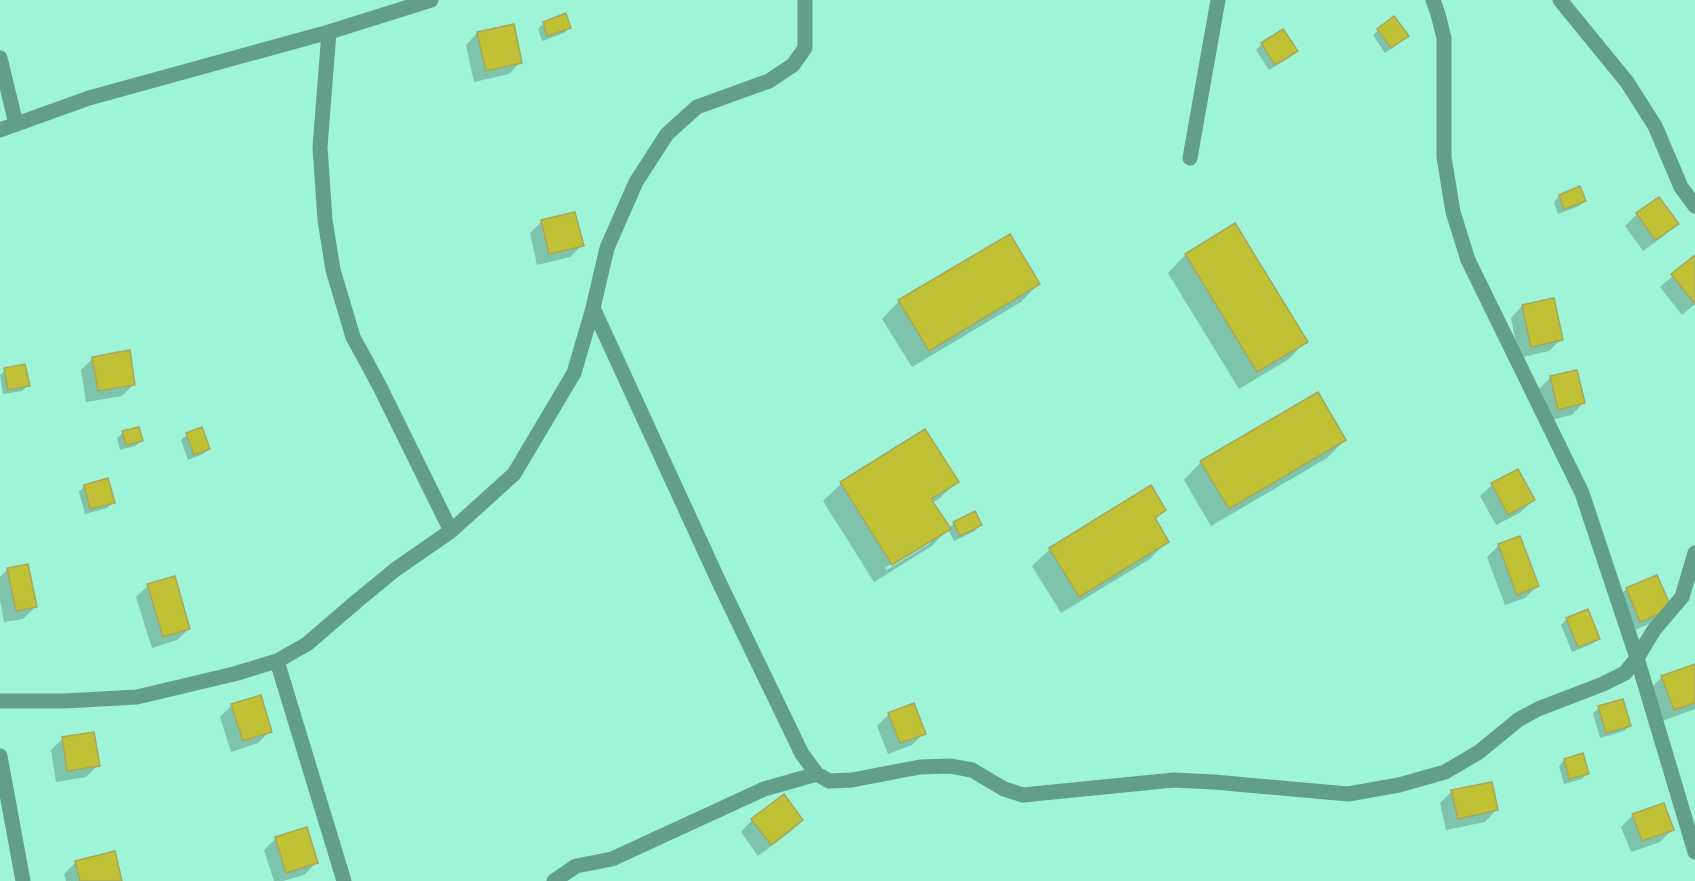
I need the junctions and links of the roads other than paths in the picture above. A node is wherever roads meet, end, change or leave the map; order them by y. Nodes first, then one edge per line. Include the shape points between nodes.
1 (431, 0) edge
2 (805, 0) edge
3 (1218, 0) edge
4 (1433, 0) edge
5 (1560, 0) edge
6 (330, 32) junction
7 (0, 58) edge
8 (16, 124) junction
9 (0, 130) edge
10 (1190, 158) dead end
11 (1695, 206) edge
12 (593, 308) junction
13 (451, 531) junction
14 (1695, 553) edge
15 (1637, 658) junction
16 (277, 660) junction
17 (0, 701) edge
18 (0, 756) edge
19 (817, 774) junction
20 (1695, 852) edge
21 (22, 881) edge
22 (344, 881) edge
23 (554, 881) edge

1 - 6 street
2 - 12 street via 805,48 793,65 769,81 697,107 667,134 636,182 607,248
3 - 10 street
4 - 15 street via 1444,38 1444,157 1453,212 1468,260 1582,493
5 - 11 street via 1627,82 1655,126 1681,187
6 - 8 street via 88,98
6 - 13 street via 320,147 333,270 353,337
7 - 8 street
8 - 9 street
12 - 13 street via 574,373 514,474
12 - 19 street via 719,582 802,754
13 - 16 street via 396,569 307,644
14 - 15 street via 1682,597
15 - 19 street via 1625,673 1518,720 1479,752 1445,772 1348,794 1174,780 1023,795 972,770 950,766 920,767 852,780 829,781
15 - 20 street
16 - 17 street via 137,697
16 - 22 street
18 - 21 street
19 - 23 street via 764,789 612,859 576,866

